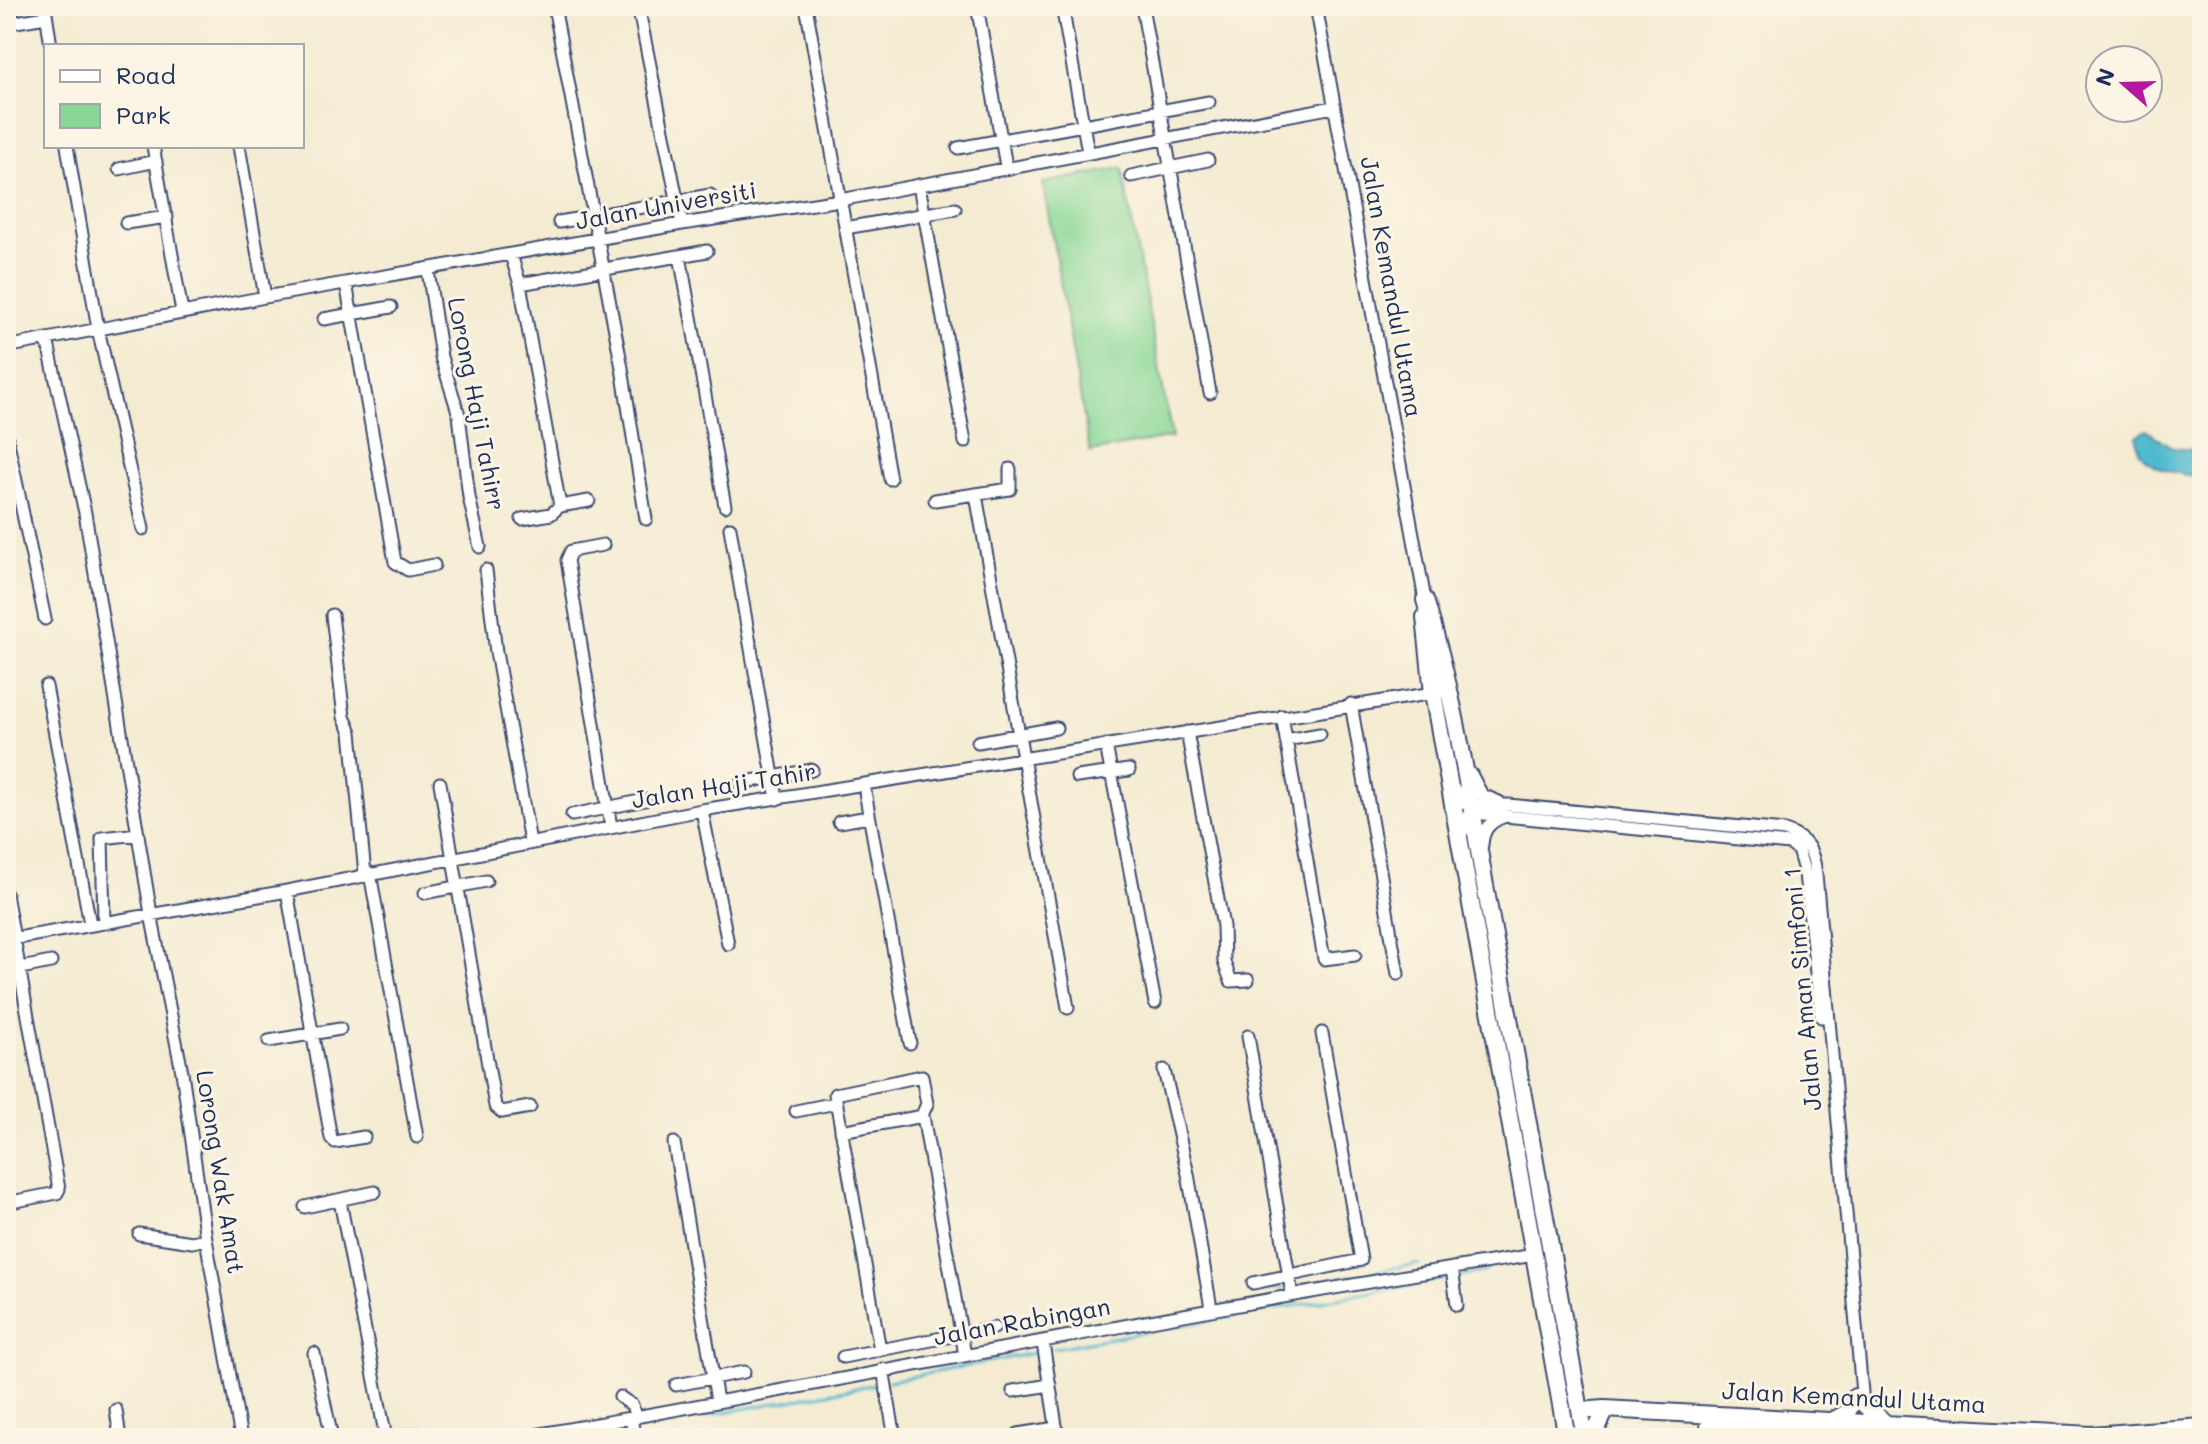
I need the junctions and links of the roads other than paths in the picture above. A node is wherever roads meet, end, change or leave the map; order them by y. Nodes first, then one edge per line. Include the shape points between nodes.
1 (554, 6) edge
2 (638, 6) edge
3 (806, 6) edge
4 (977, 6) edge
5 (1062, 6) edge
6 (1142, 6) edge
7 (1316, 6) edge
8 (45, 12) edge
9 (10, 23) dead end
10 (51, 44) edge
11 (1209, 102) dead end
12 (1334, 107) junction
13 (1160, 111) junction
14 (1083, 125) junction
15 (1165, 139) junction
16 (1002, 140) junction
17 (67, 148) edge
18 (153, 148) edge
19 (239, 148) edge
20 (958, 148) dead end
21 (1088, 152) junction
22 (1208, 160) dead end
23 (156, 161) junction
24 (1006, 166) junction
25 (1170, 168) junction
26 (119, 169) dead end
27 (1131, 176) dead end
28 (919, 185) junction
29 (710, 195) dead end
30 (676, 200) junction
31 (840, 200) junction
32 (955, 209) dead end
33 (924, 214) junction
34 (594, 216) junction
35 (167, 217) junction
36 (559, 222) dead end
37 (126, 223) dead end
38 (682, 224) junction
39 (845, 228) junction
40 (598, 239) junction
41 (707, 251) dead end
42 (511, 255) junction
43 (680, 256) junction
44 (428, 270) junction
45 (603, 271) junction
46 (346, 283) junction
47 (520, 284) junction
48 (265, 297) junction
49 (391, 307) dead end
50 (182, 312) junction
51 (353, 313) junction
52 (324, 319) dead end
53 (98, 329) junction
54 (47, 339) junction
55 (6, 347) edge
56 (1210, 393) dead end
57 (6, 433) edge
58 (965, 442) dead end
59 (1010, 469) dead end
60 (890, 479) dead end
61 (976, 495) junction
62 (935, 500) dead end
63 (589, 501) dead end
64 (560, 506) junction
65 (725, 506) dead end
66 (522, 519) dead end
67 (646, 519) dead end
68 (730, 528) dead end
69 (143, 529) dead end
70 (603, 545) dead end
71 (480, 547) dead end
72 (434, 565) dead end
73 (486, 570) dead end
74 (1425, 600) junction
75 (332, 615) dead end
76 (45, 619) dead end
77 (46, 686) dead end
78 (1451, 689) junction
79 (1433, 693) junction
80 (1351, 704) junction
81 (1282, 716) junction
82 (1056, 728) dead end
83 (1187, 732) junction
84 (1320, 734) dead end
85 (1019, 735) junction
86 (1286, 740) junction
87 (978, 742) dead end
88 (1106, 745) junction
89 (1024, 759) junction
90 (1466, 762) junction
91 (812, 770) dead end
92 (1129, 770) dead end
93 (1112, 773) junction
94 (773, 777) junction
95 (1077, 777) dead end
96 (1449, 781) junction
97 (440, 783) dead end
98 (740, 783) dead end
99 (864, 786) junction
100 (777, 799) junction
101 (645, 800) dead end
102 (607, 807) junction
103 (1471, 809) junction
104 (1510, 809) junction
105 (702, 810) junction
106 (572, 815) dead end
107 (869, 817) junction
108 (839, 822) dead end
109 (611, 827) junction
110 (138, 834) junction
111 (530, 842) junction
112 (1460, 842) junction
113 (453, 858) junction
114 (1480, 861) junction
115 (368, 873) junction
116 (486, 881) dead end
117 (458, 887) junction
118 (287, 891) junction
119 (425, 893) dead end
120 (6, 894) edge
121 (151, 914) junction
122 (104, 921) junction
123 (90, 924) junction
124 (10, 939) edge
125 (728, 944) dead end
126 (1355, 955) dead end
127 (51, 962) dead end
128 (20, 968) junction
129 (6, 971) edge
130 (1398, 974) dead end
131 (1248, 980) dead end
132 (1155, 1003) dead end
133 (1068, 1008) dead end
134 (340, 1029) dead end
135 (314, 1032) junction
136 (1322, 1033) dead end
137 (1248, 1036) dead end
138 (269, 1041) dead end
139 (910, 1043) dead end
140 (1164, 1070) dead end
141 (836, 1103) junction
142 (530, 1107) dead end
143 (796, 1111) dead end
144 (923, 1114) junction
145 (841, 1131) junction
146 (364, 1137) dead end
147 (417, 1137) dead end
148 (674, 1143) dead end
149 (375, 1192) dead end
150 (340, 1201) junction
151 (6, 1203) edge
152 (305, 1207) dead end
153 (139, 1234) dead end
154 (206, 1239) junction
155 (1535, 1255) junction
156 (1452, 1268) junction
157 (1289, 1276) junction
158 (1253, 1283) dead end
159 (1292, 1294) junction
160 (1457, 1305) dead end
161 (1211, 1308) junction
162 (994, 1328) dead end
163 (960, 1335) junction
164 (1043, 1343) junction
165 (880, 1350) junction
166 (314, 1353) dead end
167 (965, 1355) junction
168 (843, 1357) dead end
169 (744, 1372) dead end
170 (1574, 1376) junction
171 (712, 1377) junction
172 (884, 1379) junction
173 (676, 1385) dead end
174 (1050, 1385) junction
175 (1558, 1388) junction
176 (1013, 1391) dead end
177 (620, 1397) dead end
178 (1859, 1400) junction
179 (717, 1401) junction
180 (116, 1410) dead end
181 (1603, 1412) junction
182 (1579, 1414) junction
183 (633, 1418) junction
184 (1831, 1421) junction
185 (2202, 1427) edge
186 (1860, 1429) edge
187 (1885, 1431) edge
188 (1057, 1433) edge
189 (418, 1434) dead end
190 (1018, 1434) dead end
191 (120, 1438) edge
192 (241, 1438) edge
193 (332, 1438) edge
194 (388, 1438) edge
195 (518, 1438) edge
196 (635, 1438) edge
197 (895, 1438) edge
198 (1569, 1438) edge
199 (1585, 1438) edge
200 (1592, 1438) edge

1 - 34 street
2 - 30 street
3 - 31 street
4 - 16 street
5 - 14 street
6 - 13 street
7 - 12 street, Jalan Kemandul Utama
8 - 9 street
8 - 10 street
11 - 13 street
12 - 15 street, Jalan Universiti
12 - 74 street, Jalan Kemandul Utama
13 - 14 street
13 - 15 street
14 - 16 street
14 - 21 street
15 - 21 street, Jalan Universiti
15 - 25 street
16 - 20 street
16 - 24 street
17 - 53 street
18 - 23 street
19 - 48 street
21 - 24 street, Jalan Universiti
22 - 25 street
23 - 26 street
23 - 35 street
24 - 28 street, Jalan Universiti
25 - 27 street
25 - 56 street
28 - 31 street, Jalan Universiti
28 - 33 street
29 - 30 street
30 - 34 street
30 - 38 street
31 - 38 street, Jalan Universiti
31 - 39 street
32 - 33 street
33 - 39 street
33 - 58 street
34 - 36 street
34 - 40 street
35 - 37 street
35 - 50 street
38 - 40 street, Jalan Universiti
39 - 60 street
40 - 42 street, Jalan Universiti
40 - 45 street
41 - 43 street
42 - 44 street, Jalan Universiti
42 - 47 street
43 - 45 street
43 - 65 street
44 - 46 street, Jalan Universiti
44 - 71 street, Lorong Haji Tahirr
45 - 47 street
45 - 67 street
46 - 48 street, Jalan Universiti
46 - 51 street
47 - 64 street
48 - 50 street, Jalan Universiti
49 - 51 street
50 - 53 street, Jalan Universiti
51 - 52 street
51 - 72 street via 395,562 408,570
53 - 54 street, Jalan Universiti
53 - 69 street
54 - 55 street, Jalan Universiti
54 - 110 street, Lorong Wak Amat via 85,513
57 - 76 street
59 - 61 street via 1013,488
61 - 62 street
61 - 85 street
63 - 64 street
64 - 66 street via 551,514
68 - 94 street
70 - 102 street via 571,551 567,560
73 - 111 street
74 - 78 street
74 - 79 street
75 - 115 street
77 - 123 street
78 - 79 street, Jalan Haji Tahir
78 - 90 street
79 - 80 street, Jalan Haji Tahir
79 - 96 street
80 - 81 street, Jalan Haji Tahir
80 - 130 street
81 - 83 street, Jalan Haji Tahir
81 - 86 street
82 - 85 street
83 - 88 street, Jalan Haji Tahir
83 - 131 street via 1223,926 1224,962 1231,981
84 - 86 street
85 - 87 street
85 - 89 street
86 - 126 street via 1324,959
88 - 89 street, Jalan Haji Tahir
88 - 93 street
89 - 99 street, Jalan Haji Tahir
89 - 133 street
90 - 103 street
90 - 104 street via 1482,795
91 - 94 street
92 - 93 street
93 - 95 street
93 - 132 street
94 - 98 street
94 - 100 street
96 - 103 street
96 - 112 street
97 - 113 street
99 - 100 street, Jalan Haji Tahir
99 - 107 street
100 - 105 street, Jalan Haji Tahir
101 - 102 street
102 - 106 street
102 - 109 street
103 - 104 street, Jalan Aman Simfoni 1
103 - 112 street
103 - 114 street
104 - 114 street via 1483,833
104 - 178 street, Jalan Aman Simfoni 1 via 1780,841 1798,850 1827,1070
105 - 109 street, Jalan Haji Tahir
105 - 125 street
107 - 108 street
107 - 139 street
109 - 111 street, Jalan Haji Tahir
110 - 121 street, Lorong Wak Amat
110 - 122 street via 102,838
111 - 113 street, Jalan Haji Tahir
112 - 155 street
113 - 115 street, Jalan Haji Tahir
113 - 117 street
114 - 170 street
115 - 118 street, Jalan Haji Tahir
115 - 147 street
116 - 117 street
117 - 119 street
117 - 142 street via 495,1106 502,1112
118 - 121 street, Jalan Haji Tahir
118 - 135 street
120 - 124 street
121 - 122 street, Jalan Haji Tahir
121 - 154 street, Lorong Wak Amat via 182,1072
122 - 123 street, Jalan Haji Tahir
123 - 124 street, Jalan Haji Tahir
124 - 128 street
127 - 128 street
128 - 129 street
128 - 151 street via 59,1185 57,1193
134 - 135 street
135 - 138 street
135 - 146 street via 331,1138 335,1142
136 - 157 street via 1361,1260
137 - 157 street
140 - 161 street
141 - 143 street
141 - 144 street via 837,1092 922,1076 927,1104
141 - 145 street
144 - 145 street
144 - 163 street
145 - 165 street
148 - 171 street
149 - 150 street
150 - 152 street
150 - 194 street
153 - 154 street via 192,1242
154 - 192 street, Lorong Wak Amat
155 - 156 street, Jalan Rabingan
155 - 175 street
156 - 159 street, Jalan Rabingan
156 - 160 street
157 - 158 street
157 - 159 street
159 - 161 street, Jalan Rabingan
161 - 164 street, Jalan Rabingan
162 - 163 street
163 - 165 street
163 - 167 street
164 - 167 street, Jalan Rabingan
164 - 174 street
165 - 168 street
166 - 193 street
167 - 172 street, Jalan Rabingan
169 - 171 street
170 - 181 street
170 - 182 street
171 - 173 street
171 - 179 street
172 - 179 street, Jalan Rabingan
172 - 197 street
174 - 176 street
174 - 188 street
175 - 182 street
175 - 198 street
177 - 183 street via 632,1405
178 - 184 street
178 - 186 street, Jalan Aman Simfoni 1
178 - 187 street
179 - 183 street, Jalan Rabingan
180 - 191 street
181 - 182 street, Jalan Kemandul Utama
181 - 184 street, Jalan Kemandul Utama
181 - 186 street, Jalan Kemandul Utama
181 - 200 street
182 - 198 street
182 - 199 street
183 - 195 street, Jalan Rabingan
183 - 196 street
184 - 186 street, Jalan Kemandul Utama
185 - 187 street, Jalan Kemandul Utama via 2091,1435
186 - 187 street, Jalan Kemandul Utama
188 - 190 street
189 - 194 street

